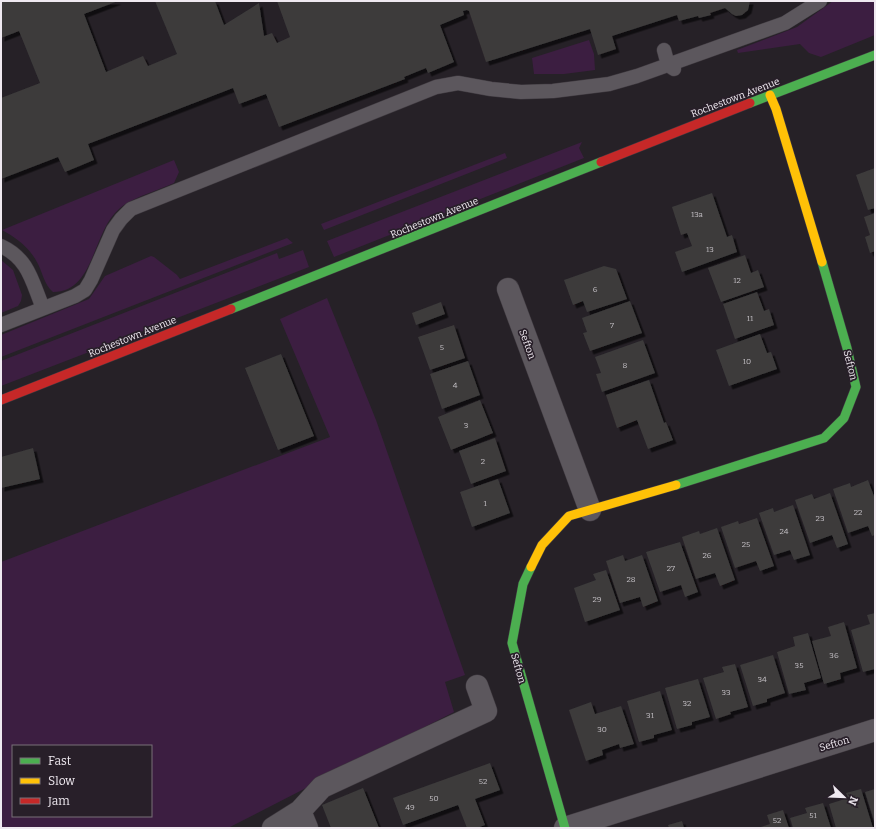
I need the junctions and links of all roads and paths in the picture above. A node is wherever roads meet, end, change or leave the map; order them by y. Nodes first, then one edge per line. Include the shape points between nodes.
1 (820, 1) edge
2 (664, 50) dead end
3 (875, 55) edge
4 (672, 67) junction
5 (770, 95) junction
6 (1, 246) edge
7 (508, 289) dead end
8 (43, 308) junction
9 (1, 325) edge
10 (1, 400) edge
11 (590, 510) junction
12 (477, 686) dead end
13 (875, 730) edge
14 (303, 819) edge
15 (273, 828) edge
16 (565, 828) edge

1 - 4 lane via 785,23
2 - 4 lane
3 - 5 street, Rochestown Avenue
4 - 8 lane via 586,88 521,92 458,83 436,87 336,123 221,169 131,210 113,230 84,290
5 - 10 street, Rochestown Avenue
5 - 11 street, Sefton via 847,348 856,386 844,418 824,438
6 - 8 lane via 12,251 27,269
7 - 11 street, Sefton
8 - 9 lane
11 - 16 street, Sefton via 569,516 542,545 523,584 512,643
12 - 14 street via 486,711 322,787
13 - 16 street, Sefton
14 - 15 street

